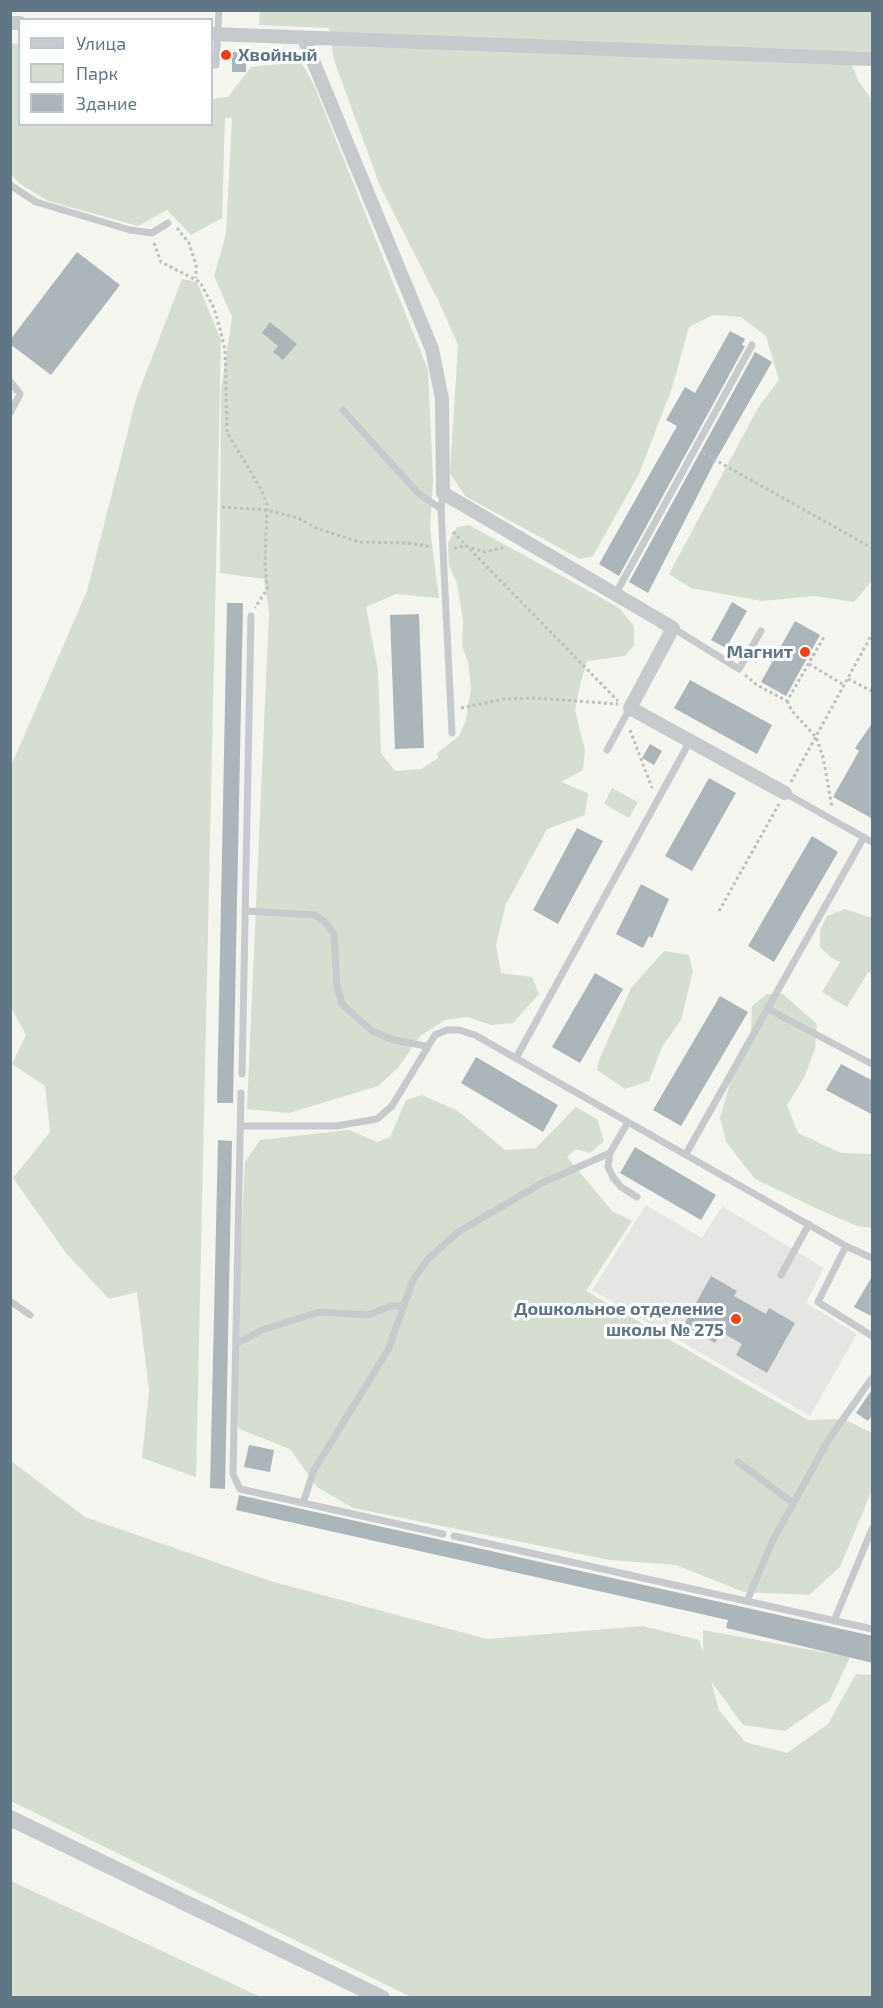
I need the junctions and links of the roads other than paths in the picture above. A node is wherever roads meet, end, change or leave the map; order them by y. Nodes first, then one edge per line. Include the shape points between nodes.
1 (219, 10) edge
2 (214, 34) edge
3 (304, 39) junction
4 (873, 59) edge
5 (213, 65) edge
6 (10, 185) edge
7 (168, 223) road end
8 (752, 345) dead end
9 (10, 381) edge
10 (343, 410) dead end
11 (10, 413) edge
12 (443, 493) junction
13 (441, 509) junction
14 (615, 595) junction
15 (251, 616) road end
16 (673, 628) junction
17 (761, 631) dead end
18 (628, 712) junction
19 (452, 733) dead end
20 (690, 741) junction
21 (607, 750) dead end
22 (786, 793) joint
23 (864, 837) junction
24 (873, 842) edge
25 (245, 911) junction
26 (768, 1009) junction
27 (426, 1046) junction
28 (516, 1058) junction
29 (873, 1064) edge
30 (242, 1074) dead end
31 (241, 1093) dead end
32 (628, 1122) junction
33 (241, 1126) junction
34 (610, 1153) junction
35 (686, 1154) junction
36 (637, 1197) dead end
37 (809, 1224) junction
38 (846, 1246) junction
39 (873, 1258) edge
40 (781, 1275) dead end
41 (10, 1301) edge
42 (403, 1306) junction
43 (30, 1315) dead end
44 (873, 1336) edge
45 (236, 1344) junction
46 (873, 1378) edge
47 (738, 1462) dead end
48 (303, 1503) junction
49 (794, 1503) junction
50 (873, 1529) edge
51 (443, 1534) dead end
52 (454, 1536) dead end
53 (747, 1601) junction
54 (834, 1621) junction
55 (873, 1629) edge
56 (10, 1818) edge
57 (382, 1998) edge

1 - 2 lane
2 - 3 street
2 - 5 lane
3 - 4 street
3 - 12 street via 432,349 442,399
6 - 7 lane via 36,202 130,230 152,233
8 - 14 lane
9 - 11 lane via 20,394
10 - 13 lane via 418,494
12 - 13 lane
12 - 14 street
13 - 19 lane
14 - 16 street
15 - 25 lane
16 - 17 lane via 739,669
16 - 18 street
18 - 20 street
18 - 21 lane
20 - 22 street
20 - 28 lane
22 - 23 lane
23 - 24 lane
23 - 26 lane
25 - 27 lane via 315,915 325,922 334,934 342,1004 372,1031
25 - 30 lane
26 - 29 lane
26 - 35 lane
27 - 28 lane via 435,1035 459,1030
27 - 33 lane via 392,1106 377,1119 336,1126
28 - 32 lane
31 - 33 lane
32 - 34 lane
32 - 35 lane
33 - 45 lane
34 - 36 lane via 608,1167 613,1177
34 - 42 lane via 542,1184 458,1232 428,1259 413,1280
35 - 37 lane
37 - 38 lane
37 - 40 lane
38 - 39 lane
38 - 44 lane via 818,1302
41 - 43 lane
42 - 45 lane via 368,1315 319,1312 262,1330
42 - 48 lane via 387,1350 314,1470
45 - 48 lane via 233,1474 240,1489
46 - 49 lane via 829,1439
47 - 49 lane
48 - 51 lane
49 - 53 lane
50 - 54 lane
52 - 53 lane
53 - 54 lane
54 - 55 lane
56 - 57 street

